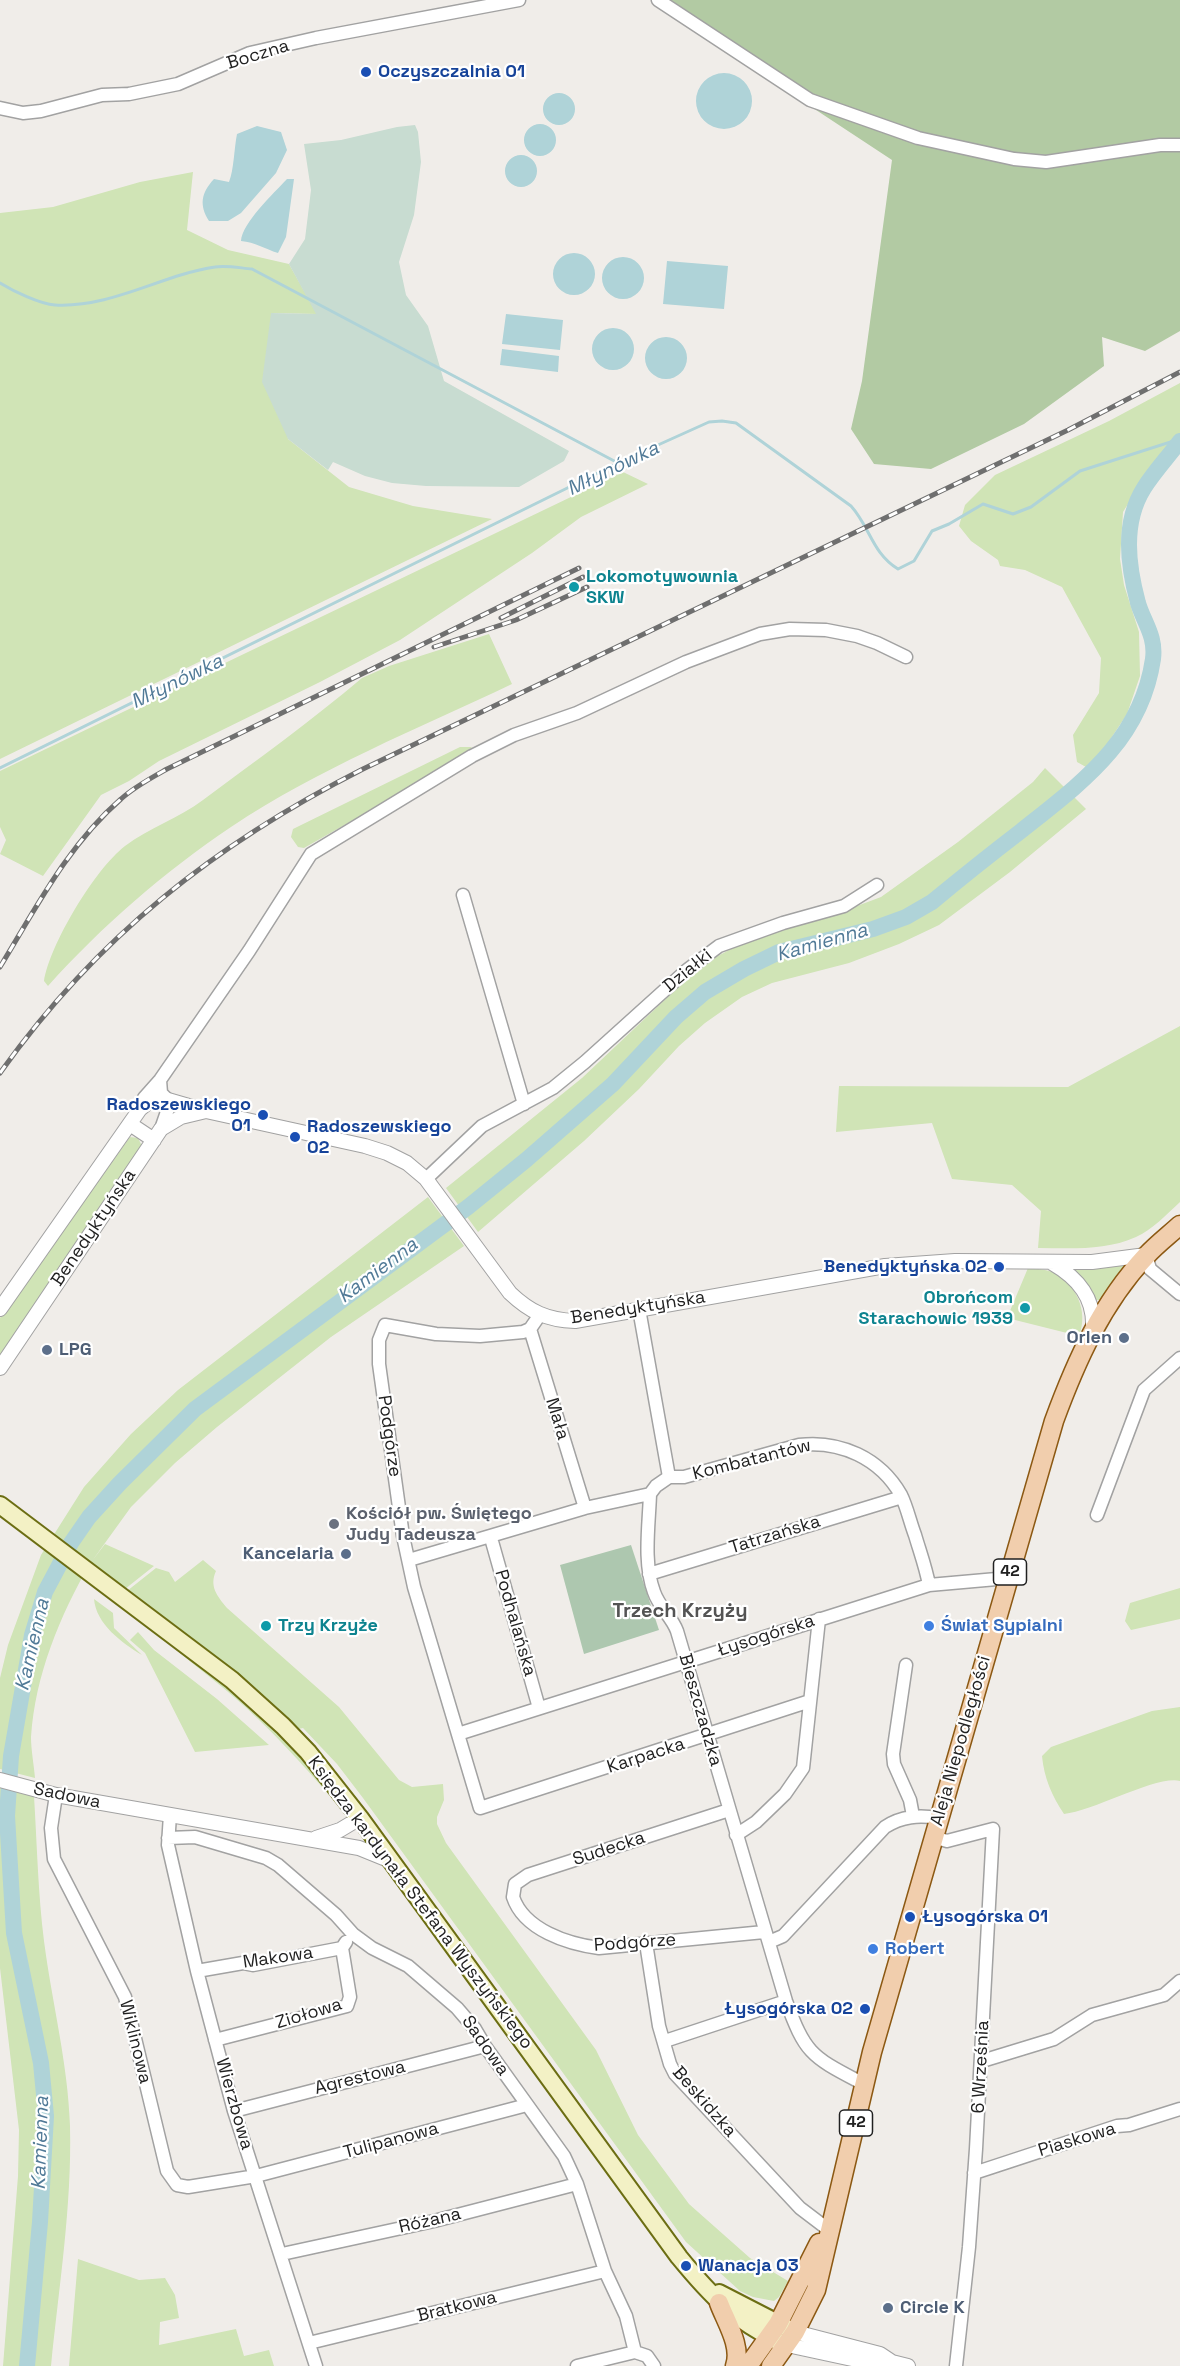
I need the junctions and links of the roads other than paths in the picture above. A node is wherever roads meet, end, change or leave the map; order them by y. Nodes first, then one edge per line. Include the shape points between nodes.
1 (519, 0) edge
2 (658, 0) edge
3 (0, 108) edge
4 (1180, 145) edge
5 (906, 657) dead end
6 (877, 885) dead end
7 (464, 898) dead end
8 (160, 1080) junction
9 (168, 1100) junction
10 (524, 1104) junction
11 (140, 1108) junction
12 (206, 1111) junction
13 (130, 1124) junction
14 (157, 1135) junction
15 (426, 1179) junction
16 (1180, 1225) edge
17 (1146, 1255) junction
18 (1050, 1262) junction
19 (1180, 1294) edge
20 (0, 1309) edge
21 (639, 1309) junction
22 (539, 1316) junction
23 (531, 1329) junction
24 (1093, 1329) junction
25 (1180, 1358) edge
26 (0, 1368) edge
27 (669, 1477) junction
28 (650, 1494) junction
29 (902, 1497) junction
30 (0, 1505) edge
31 (585, 1508) junction
32 (1097, 1515) dead end
33 (491, 1538) junction
34 (409, 1560) junction
35 (649, 1574) junction
36 (1008, 1578) junction
37 (929, 1585) junction
38 (819, 1619) junction
39 (686, 1662) junction
40 (906, 1665) dead end
41 (810, 1701) junction
42 (539, 1708) junction
43 (458, 1734) junction
44 (706, 1736) junction
45 (0, 1780) edge
46 (56, 1795) junction
47 (480, 1808) joint
48 (729, 1810) junction
49 (170, 1815) junction
50 (913, 1816) junction
51 (938, 1818) junction
52 (363, 1822) junction
53 (736, 1835) junction
54 (933, 1837) junction
55 (168, 1838) junction
56 (308, 1839) junction
57 (341, 1845) junction
58 (391, 1861) junction
59 (518, 1907) joint
60 (353, 1934) junction
61 (767, 1937) junction
62 (646, 1942) junction
63 (342, 1948) junction
64 (197, 1971) junction
65 (1180, 1981) edge
66 (786, 2001) junction
67 (215, 2040) junction
68 (665, 2041) junction
69 (485, 2046) junction
70 (982, 2061) junction
71 (865, 2082) junction
72 (527, 2105) junction
73 (1180, 2109) edge
74 (234, 2110) junction
75 (974, 2173) junction
76 (256, 2176) junction
77 (577, 2184) junction
78 (839, 2194) junction
79 (825, 2227) junction
80 (282, 2254) junction
81 (604, 2271) junction
82 (704, 2284) junction
83 (719, 2303) junction
84 (774, 2330) junction
85 (791, 2339) junction
86 (309, 2343) junction
87 (635, 2352) junction
88 (316, 2366) edge
89 (577, 2366) edge
90 (654, 2366) edge
91 (735, 2366) edge
92 (748, 2366) edge
93 (771, 2366) edge
94 (908, 2366) edge
95 (956, 2366) edge

1 - 3 street, Boczna via 250,53 178,84 102,95 41,111 23,113
2 - 4 street via 810,100 918,138 1046,162
5 - 8 street via 867,639 826,630 790,629 760,634 686,662 472,756 311,854
6 - 10 street, Działki via 844,906 719,946 687,969 553,1088
7 - 10 street
8 - 9 street via 161,1093
8 - 11 street
9 - 11 street via 150,1101
9 - 12 street, Benedyktyńska
9 - 14 street
10 - 15 street, Działki via 482,1126
11 - 13 street
12 - 14 street, Benedyktyńska via 181,1117
12 - 15 street, Benedyktyńska via 387,1153
13 - 14 street
13 - 20 street
14 - 26 street, Benedyktyńska
15 - 22 street, Benedyktyńska via 510,1293
16 - 17 main road, 42
17 - 18 street, Benedyktyńska via 1105,1261
17 - 19 street via 1150,1269
17 - 24 main road, Aleja Niepodległości / 42
18 - 21 street, Benedyktyńska via 955,1260 885,1266
18 - 24 street via 1081,1286 1094,1314
21 - 22 street, Benedyktyńska via 575,1321
21 - 27 street
22 - 23 street
23 - 31 street, Mała
23 - 34 street, Podgórze via 480,1336 436,1334 385,1325 379,1340 379,1364
24 - 36 main road, Aleja Niepodległości / 42 via 1054,1421
25 - 32 street via 1144,1390
27 - 28 street
27 - 29 street, Kombatantów via 684,1477 818,1443 845,1449 872,1462
28 - 31 street
28 - 35 street, Bieszczadzka
29 - 35 street, Tatrzańska
29 - 37 street, Kombatantów
30 - 52 main road, Księdza kardynała Stefana Wyszyńskiego via 232,1680 320,1766
31 - 33 street
33 - 34 street
33 - 42 street, Podhalańska
34 - 43 street, Podgórze
35 - 39 street, Bieszczadzka via 660,1605 673,1621
36 - 37 street, Łysogórska
36 - 51 main road, Aleja Niepodległości / 42
37 - 38 street, Łysogórska
38 - 39 street, Łysogórska
38 - 41 street
39 - 42 street, Łysogórska
39 - 44 street, Bieszczadzka
40 - 50 street via 892,1754
41 - 44 street, Karpacka
41 - 53 street via 803,1768 785,1794
42 - 43 street, Łysogórska
43 - 47 street, Podgórze
44 - 47 street, Karpacka
44 - 48 street, Bieszczadzka
45 - 46 street, Sadowa
46 - 49 street, Sadowa
46 - 76 street, Wiklinowa via 51,1828 54,1859 125,1997 170,2177 177,2185 186,2187
48 - 53 street, Bieszczadzka
48 - 59 street, Sudecka via 521,1878 513,1890
49 - 55 street
49 - 56 street, Sadowa
50 - 51 street
50 - 61 street via 885,1827 783,1936
51 - 54 main road, Aleja Niepodległości / 42
52 - 56 street, Sadowa
52 - 57 street via 355,1838
52 - 58 main road, Księdza kardynała Stefana Wyszyńskiego
53 - 61 street, Bieszczadzka
54 - 70 street, 6 Września via 947,1841 993,1829
54 - 71 main road, Aleja Niepodległości / 42
55 - 60 street, Sadowa via 195,1837 271,1860
55 - 64 street, Wierzbowa
56 - 57 street, Sadowa
57 - 58 street, Sadowa
58 - 82 main road, Księdza kardynała Stefana Wyszyńskiego via 679,2257
59 - 62 street, Podgórze via 542,1929 579,1945 605,1948
60 - 63 street
60 - 69 street, Sadowa via 408,1966 458,2008
61 - 62 street, Podgórze
61 - 66 street, Bieszczadzka
62 - 68 street, Beskidzka via 659,2026
63 - 64 street, Makowa
63 - 67 street, Ziołowa via 350,1996 345,2007
64 - 67 street, Wierzbowa
65 - 70 street via 1164,1995 1092,2015 1054,2039
66 - 68 street
66 - 71 street, Bieszczadzka via 799,2035 816,2057
67 - 74 street, Wierzbowa
68 - 79 street, Beskidzka via 675,2074 800,2208
69 - 72 street, Sadowa
69 - 74 street, Agrestowa
70 - 75 street, 6 Września
71 - 78 main road, Aleja Niepodległości / 42
72 - 76 street, Tulipanowa
72 - 77 street, Sadowa via 564,2156
73 - 75 street, Piaskowa
74 - 76 street, Wierzbowa
75 - 95 street, 6 Września
76 - 80 street, Wierzbowa
77 - 80 street, Różana via 435,2221
77 - 81 street, Sadowa
78 - 79 main road, Aleja Niepodległości / 42
78 - 85 main road, Aleja Niepodległości / 42 via 816,2290
79 - 84 main road, Aleja Niepodległości / 42
80 - 86 street, Wierzbowa
81 - 86 street, Bratkowa
81 - 87 street, Sadowa via 626,2316
82 - 83 main road, Księdza kardynała Stefana Wyszyńskiego
82 - 84 main road, Księdza kardynała Stefana Wyszyńskiego
83 - 84 main road, Księdza kardynała Stefana Wyszyńskiego via 743,2322
83 - 91 main road via 735,2344
84 - 85 main road, Księdza kardynała Stefana Wyszyńskiego
84 - 92 main road, Aleja Niepodległości / 42
85 - 93 main road, Aleja Niepodległości / 42
85 - 94 street via 871,2363
86 - 88 street, Wierzbowa
87 - 89 street
87 - 90 street via 647,2356

